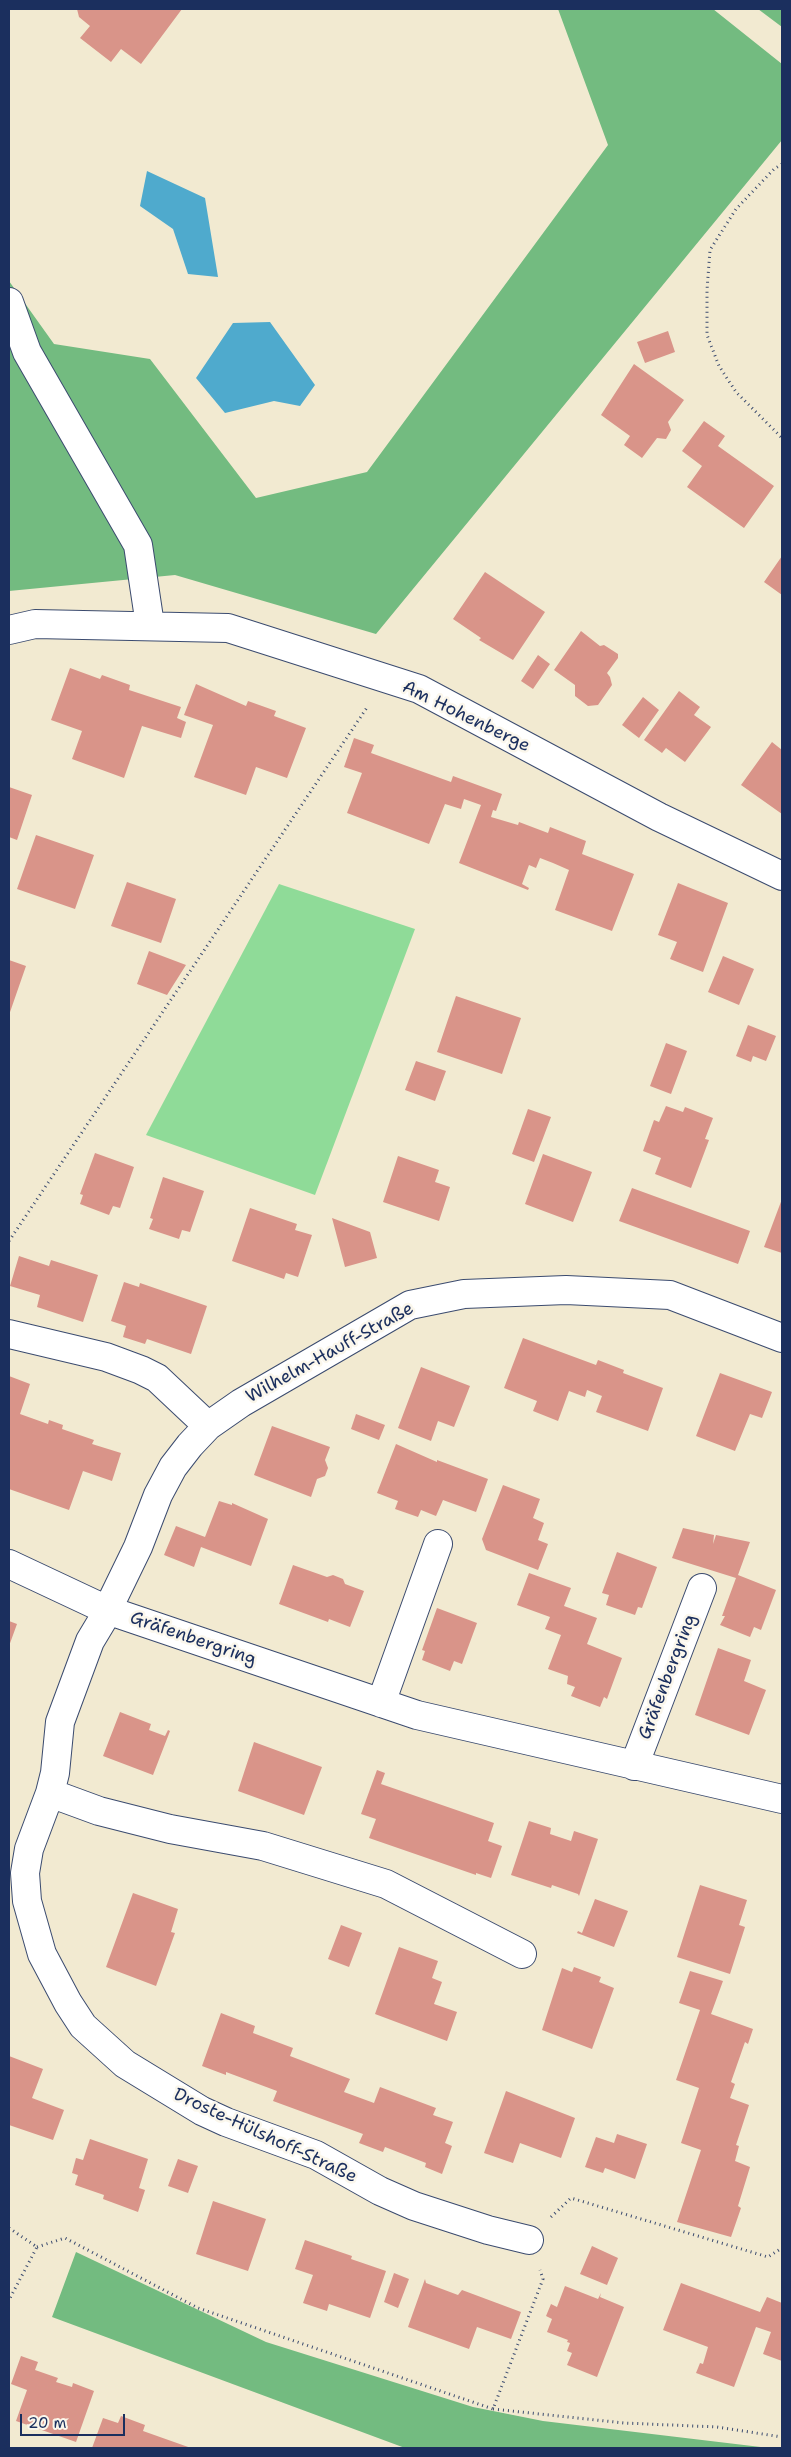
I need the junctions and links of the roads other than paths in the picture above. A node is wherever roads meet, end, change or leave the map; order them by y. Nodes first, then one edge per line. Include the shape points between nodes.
1 (9, 302) edge
2 (150, 625) junction
3 (9, 630) edge
4 (782, 876) edge
5 (9, 1334) edge
6 (782, 1338) edge
7 (208, 1426) junction
8 (438, 1544) dead end
9 (9, 1564) edge
10 (702, 1588) dead end
11 (107, 1610) junction
12 (381, 1702) junction
13 (634, 1766) junction
14 (50, 1793) junction
15 (782, 1800) edge
16 (522, 1954) dead end
17 (529, 2240) road end

1 - 2 street via 28,352 138,545
2 - 3 street, Am Hohenberge via 35,624
2 - 4 street, Am Hohenberge via 228,628 419,689 659,817
5 - 7 street via 106,1357 141,1370 157,1378
6 - 7 street, Wilhelm-Hauff-Straße via 670,1295 566,1290 464,1294 410,1305 241,1402
7 - 11 street, Wilhelm-Hauff-Straße via 173,1468 158,1495 138,1547
8 - 12 street
9 - 11 street, Gräfenbergring
10 - 13 street, Gräfenbergring
11 - 12 street, Gräfenbergring
11 - 14 street, Droste-Hülshoff-Straße via 90,1641 60,1722
12 - 13 street, Gräfenbergring via 417,1715
13 - 15 street, Gräfenbergring
14 - 16 street via 99,1811 170,1829 263,1846 386,1884
14 - 17 street, Droste-Hülshoff-Straße via 29,1849 25,1873 27,1901 42,1954 54,1979 83,2026 103,2046 150,2080 226,2122 316,2155 414,2206

